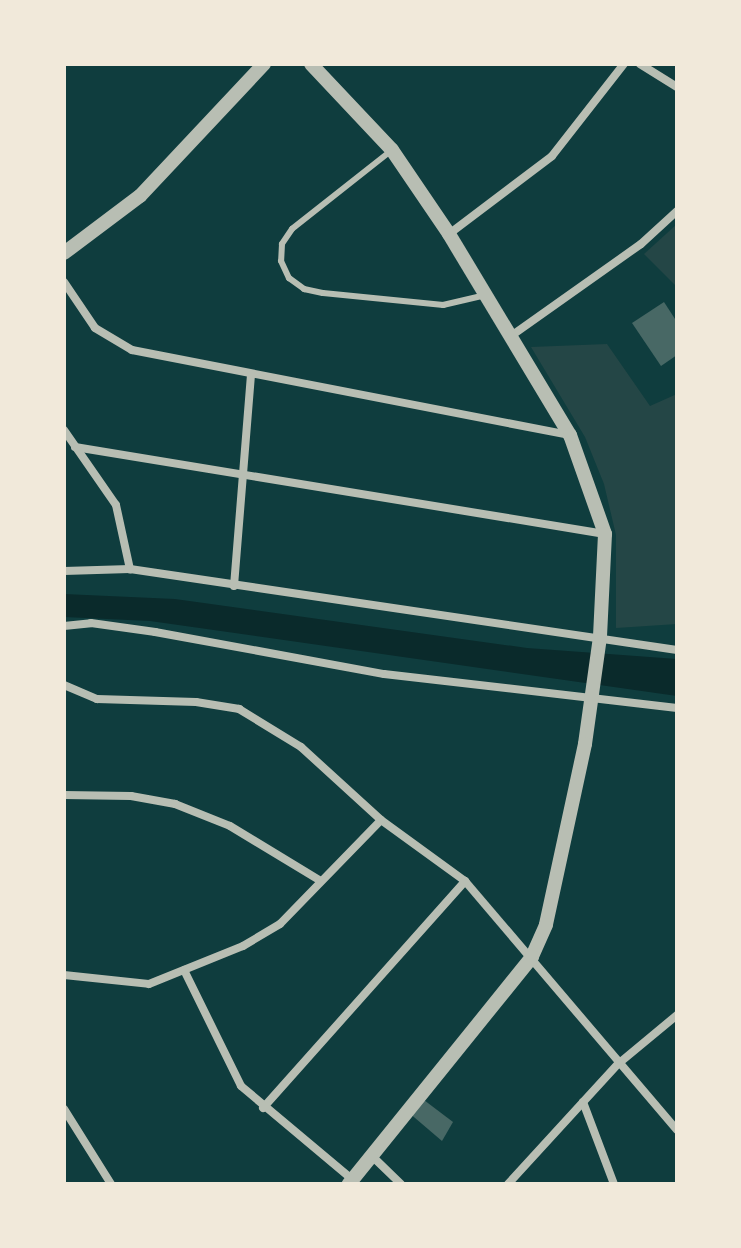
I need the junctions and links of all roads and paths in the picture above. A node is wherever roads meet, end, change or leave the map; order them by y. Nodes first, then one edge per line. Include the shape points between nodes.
1 (264, 64) edge
2 (311, 64) edge
3 (624, 64) edge
4 (640, 64) edge
5 (677, 87) edge
6 (392, 150) junction
7 (677, 211) edge
8 (449, 234) junction
9 (66, 248) edge
10 (64, 282) edge
11 (486, 295) junction
12 (511, 336) junction
13 (251, 375) junction
14 (64, 430) edge
15 (570, 435) junction
16 (75, 447) junction
17 (243, 477) junction
18 (605, 534) junction
19 (130, 569) junction
20 (64, 571) edge
21 (234, 586) junction
22 (64, 626) edge
23 (599, 641) junction
24 (677, 650) edge
25 (64, 685) edge
26 (591, 694) junction
27 (677, 708) edge
28 (64, 795) edge
29 (381, 820) junction
30 (319, 880) junction
31 (465, 881) junction
32 (532, 957) junction
33 (184, 970) junction
34 (64, 975) edge
35 (677, 1015) edge
36 (618, 1064) junction
37 (583, 1102) junction
38 (263, 1108) junction
39 (64, 1109) edge
40 (677, 1130) edge
41 (373, 1157) junction
42 (351, 1182) edge
43 (111, 1184) edge
44 (401, 1184) edge
45 (508, 1184) edge
46 (614, 1184) edge

1 - 9 street via 173,165
2 - 6 street
3 - 8 street via 552,156
4 - 5 street
6 - 8 street
6 - 11 lane via 292,229 282,244 281,261 289,278 304,289 323,293 443,305
7 - 12 street via 641,244
8 - 11 street
10 - 13 street via 111,342
11 - 12 street
12 - 15 street
13 - 15 street
13 - 17 street
14 - 16 street
15 - 18 street
16 - 17 street
16 - 19 street via 116,505
17 - 18 street
17 - 21 street
18 - 23 street
19 - 20 street
19 - 21 street
21 - 23 street
22 - 26 street via 91,623 155,632 384,674
23 - 24 street
23 - 26 street
25 - 29 street via 97,699 239,709 301,747
26 - 27 street
26 - 32 street via 558,878
28 - 30 street via 131,796 175,804 230,826
29 - 30 street
29 - 31 street
30 - 33 street via 280,924
31 - 32 street
31 - 38 street
32 - 36 street
32 - 41 street
33 - 34 street via 149,984
33 - 38 street via 241,1086
35 - 36 street
36 - 37 street
36 - 40 street
37 - 45 street
37 - 46 street
38 - 42 street
39 - 43 street
41 - 42 street
41 - 44 street

